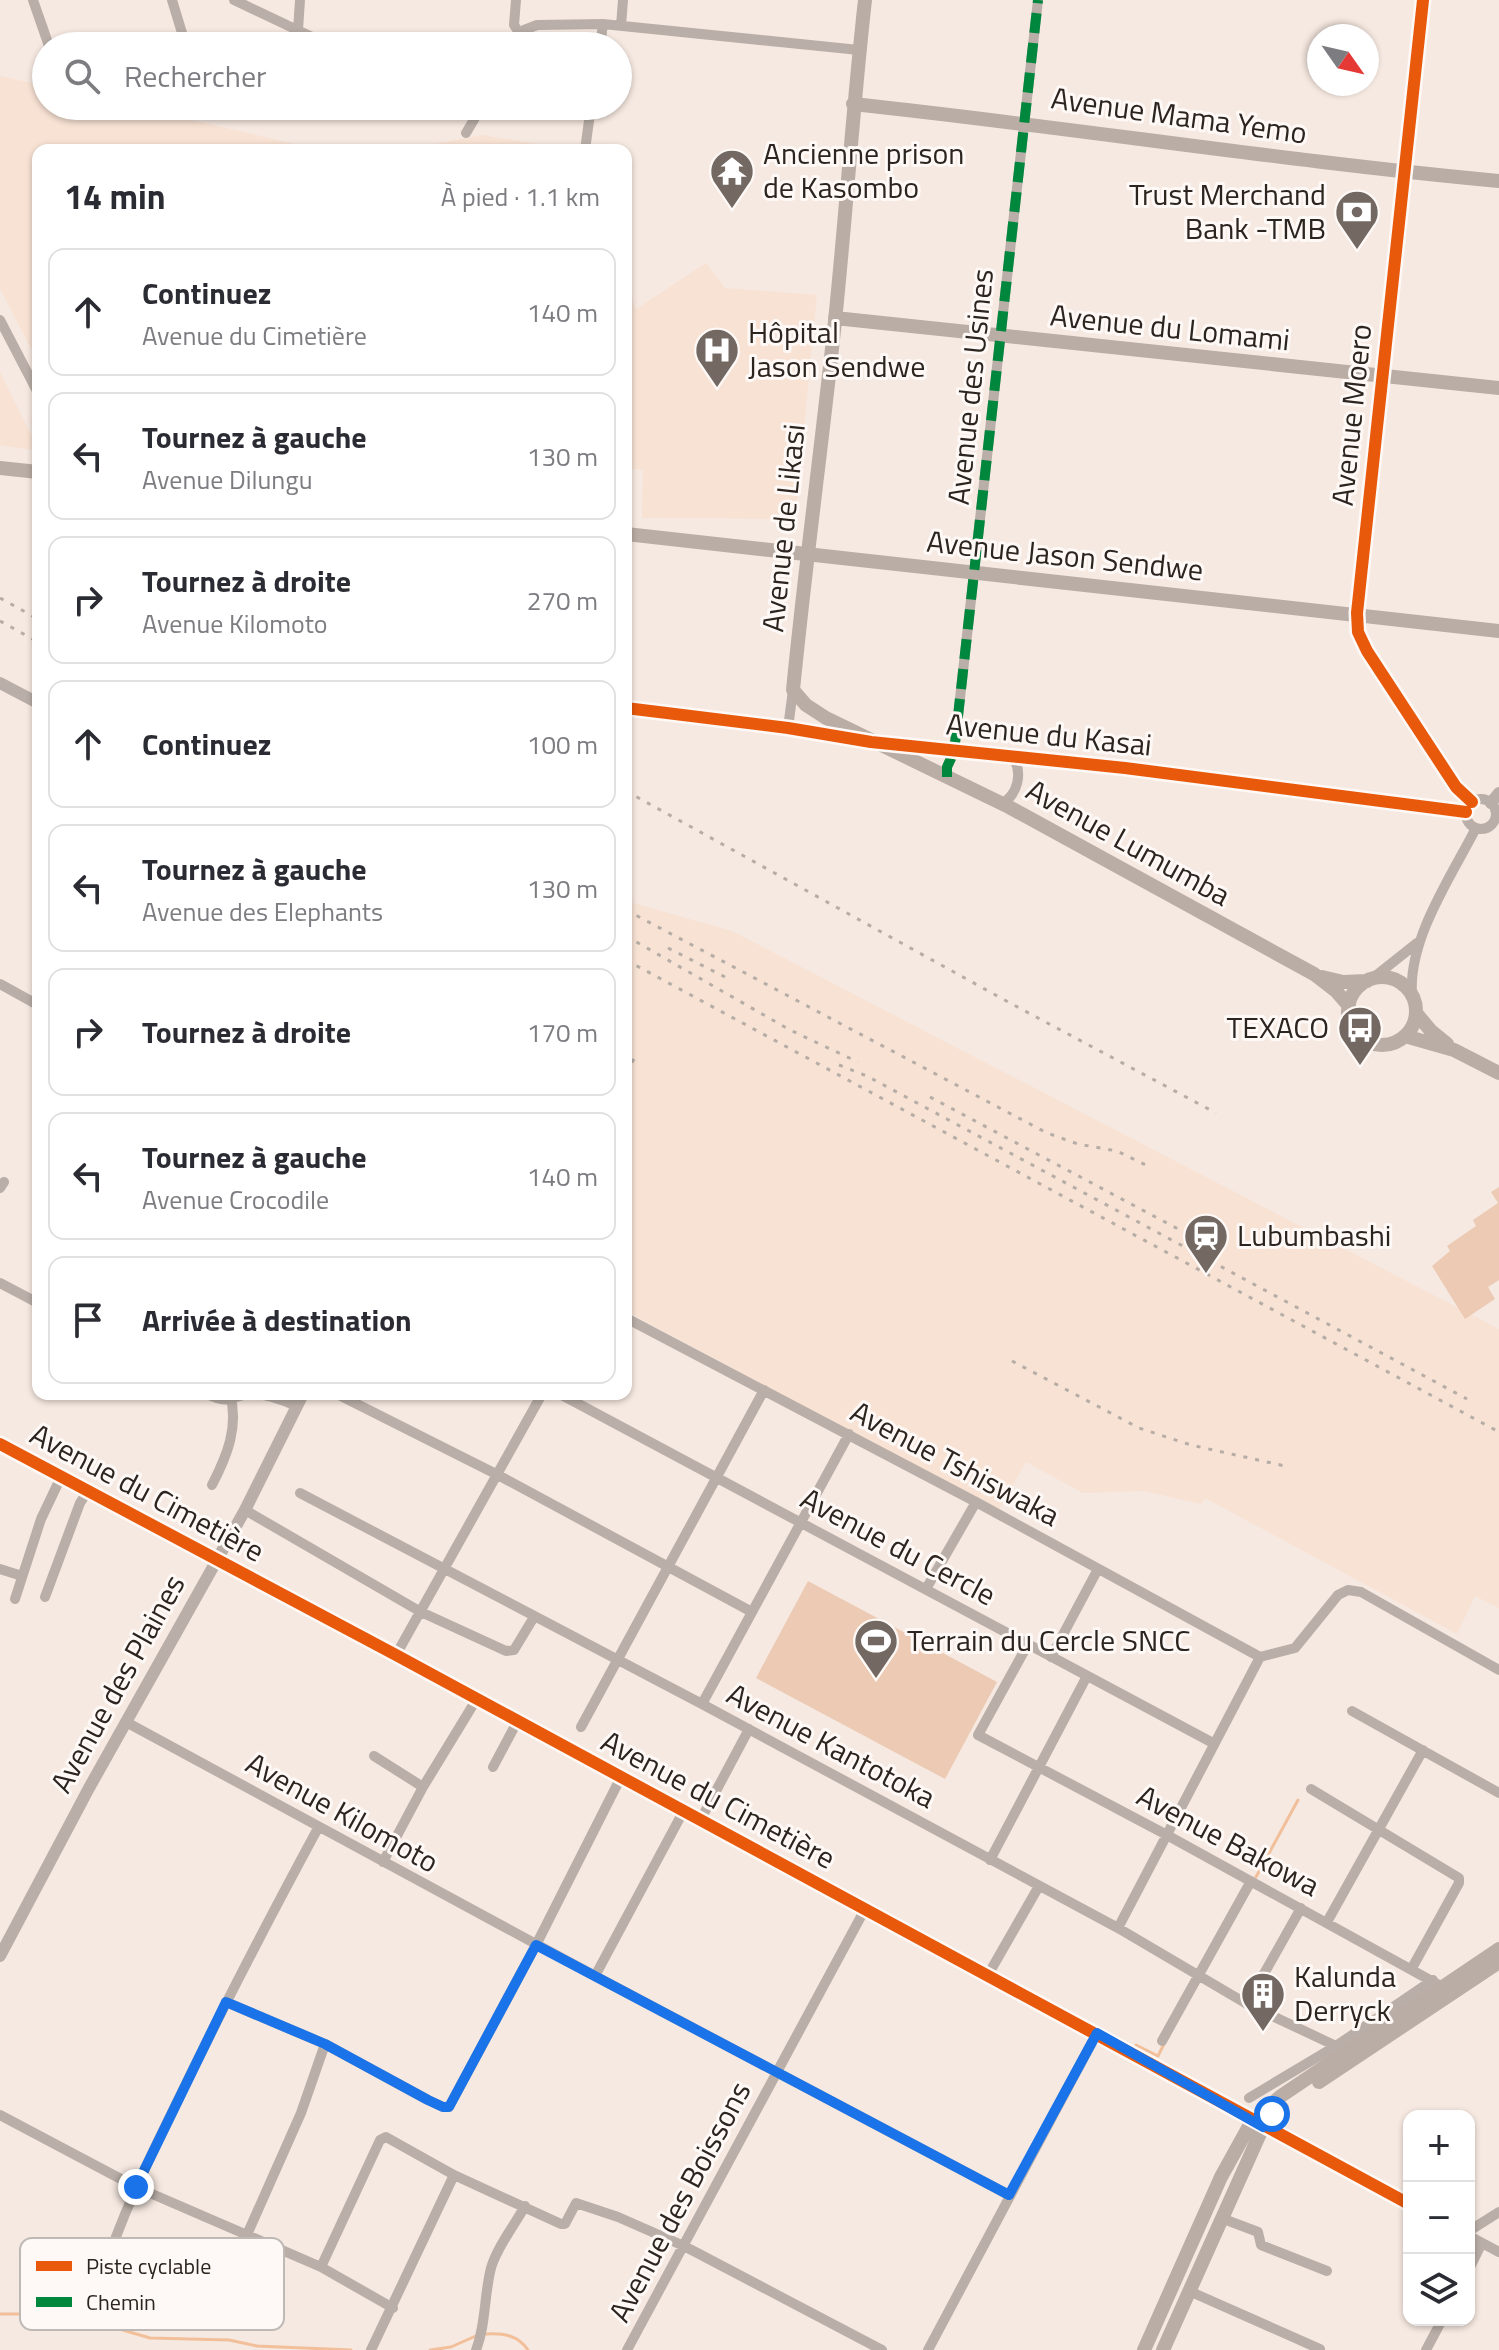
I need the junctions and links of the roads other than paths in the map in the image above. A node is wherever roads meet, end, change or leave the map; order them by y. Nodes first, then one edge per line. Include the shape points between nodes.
1 (33, 0) edge
2 (172, 0) edge
3 (234, 0) edge
4 (300, 0) edge
5 (516, 0) edge
6 (623, 0) edge
7 (865, 0) edge
8 (1038, 0) edge
9 (1423, 0) edge
10 (603, 24) junction
11 (621, 26) junction
12 (298, 30) junction
13 (44, 32) edge
14 (182, 32) edge
15 (302, 32) edge
16 (519, 32) edge
17 (524, 32) edge
18 (602, 32) edge
19 (859, 50) junction
20 (853, 104) junction
21 (474, 120) edge
22 (589, 120) edge
23 (1024, 122) junction
24 (466, 133) dead end
25 (586, 144) edge
26 (1403, 172) junction
27 (1499, 181) edge
28 (835, 318) junction
29 (0, 320) edge
30 (999, 337) junction
31 (1383, 374) junction
32 (32, 381) edge
33 (1499, 388) edge
34 (0, 468) edge
35 (32, 471) edge
36 (632, 535) edge
37 (807, 552) junction
38 (976, 573) junction
39 (1357, 613) junction
40 (1499, 631) edge
41 (0, 683) edge
42 (793, 690) junction
43 (32, 700) edge
44 (632, 709) edge
45 (788, 728) junction
46 (871, 742) junction
47 (954, 752) junction
48 (1013, 757) junction
49 (947, 777) junction
50 (1001, 804) junction
51 (1496, 805) edge
52 (1469, 807) junction
53 (1476, 828) junction
54 (1418, 942) junction
55 (1314, 974) junction
56 (1370, 980) junction
57 (0, 984) edge
58 (1412, 995) junction
59 (32, 1002) edge
60 (1349, 1006) junction
61 (1416, 1013) junction
62 (1405, 1036) junction
63 (1454, 1050) junction
64 (1499, 1073) edge
65 (0, 1283) edge
66 (32, 1300) edge
67 (632, 1321) edge
68 (764, 1390) junction
69 (232, 1400) edge
70 (283, 1400) edge
71 (300, 1400) edge
72 (349, 1400) edge
73 (539, 1400) edge
74 (571, 1400) edge
75 (296, 1406) junction
76 (849, 1434) junction
77 (0, 1444) edge
78 (498, 1475) junction
79 (61, 1477) junction
80 (718, 1478) junction
81 (212, 1485) dead end
82 (88, 1491) junction
83 (300, 1493) dead end
84 (976, 1502) junction
85 (245, 1510) junction
86 (801, 1523) junction
87 (218, 1560) junction
88 (446, 1568) junction
89 (669, 1568) junction
90 (0, 1569) edge
91 (1098, 1569) junction
92 (22, 1576) junction
93 (926, 1589) junction
94 (45, 1597) dead end
95 (15, 1599) dead end
96 (421, 1612) junction
97 (752, 1612) junction
98 (534, 1617) junction
99 (1028, 1644) junction
100 (396, 1655) junction
101 (1051, 1657) junction
102 (1260, 1657) junction
103 (618, 1661) junction
104 (1499, 1670) edge
105 (1087, 1676) junction
106 (476, 1700) junction
107 (702, 1704) junction
108 (1352, 1711) dead end
109 (126, 1722) junction
110 (517, 1722) junction
111 (581, 1727) dead end
112 (749, 1729) junction
113 (1213, 1743) junction
114 (1423, 1750) junction
115 (374, 1756) dead end
116 (493, 1767) dead end
117 (1039, 1767) junction
118 (621, 1777) junction
119 (423, 1787) junction
120 (1311, 1789) dead end
121 (1499, 1793) edge
122 (683, 1812) junction
123 (700, 1821) junction
124 (318, 1828) junction
125 (1380, 1829) junction
126 (1165, 1834) junction
127 (990, 1860) junction
128 (383, 1862) junction
129 (1251, 1881) junction
130 (1039, 1886) junction
131 (1301, 1908) junction
132 (865, 1909) junction
133 (1327, 1922) junction
134 (1118, 1928) junction
135 (536, 1945) junction
136 (2, 1947) edge
137 (1499, 1949) edge
138 (1499, 1962) edge
139 (1412, 1968) junction
140 (988, 1975) junction
141 (1198, 1975) junction
142 (595, 1976) junction
143 (1443, 1987) junction
144 (226, 2002) junction
145 (1247, 2004) junction
146 (1097, 2033) junction
147 (1162, 2041) dead end
148 (325, 2044) junction
149 (1336, 2046) junction
150 (777, 2072) junction
151 (1249, 2098) dead end
152 (0, 2115) edge
153 (1258, 2124) junction
154 (454, 2175) junction
155 (136, 2187) junction
156 (1009, 2195) junction
157 (1403, 2201) edge
158 (525, 2206) junction
159 (1499, 2212) edge
160 (1221, 2218) junction
161 (1475, 2230) edge
162 (246, 2237) joint
163 (115, 2238) edge
164 (1475, 2238) edge
165 (1482, 2243) junction
166 (684, 2246) junction
167 (284, 2252) edge
168 (1499, 2252) edge
169 (1475, 2257) edge
170 (321, 2267) junction
171 (1327, 2271) dead end
172 (1189, 2291) junction
173 (393, 2308) junction
174 (1439, 2326) edge
175 (478, 2344) edge
176 (371, 2349) edge
177 (1320, 2349) edge
178 (627, 2350) edge
179 (882, 2350) edge
180 (928, 2350) edge
181 (1144, 2350) edge
182 (1163, 2350) edge
183 (1426, 2350) edge

1 - 13 street
2 - 14 street
3 - 12 street
4 - 12 street
5 - 16 street via 514,25
6 - 11 street
7 - 19 main road, Avenue de Likasi
8 - 23 street, Avenue des Usines
9 - 26 street, Avenue Moero
10 - 11 street
10 - 17 street via 537,25
10 - 18 street
11 - 19 street
12 - 15 street
19 - 20 main road, Avenue de Likasi
20 - 23 main road, Avenue Mama Yemo
20 - 28 main road, Avenue de Likasi
21 - 24 street
22 - 25 street
23 - 26 main road, Avenue Mama Yemo
23 - 30 street, Avenue des Usines
26 - 27 main road, Avenue Mama Yemo
26 - 31 street, Avenue Moero
28 - 30 main road, Avenue du Lomami
28 - 37 main road, Avenue de Likasi
29 - 32 street
30 - 31 main road, Avenue du Lomami
30 - 38 street, Avenue des Usines
31 - 33 main road, Avenue du Lomami
31 - 39 street, Avenue Moero
34 - 35 main road
36 - 37 main road, Avenue Jason Sendwe
37 - 38 main road, Avenue Jason Sendwe
37 - 42 main road, Avenue de Likasi
38 - 39 main road, Avenue Jason Sendwe
38 - 47 street, Avenue des Usines
39 - 40 main road, Avenue Jason Sendwe
39 - 52 street, Avenue Moero via 1367,651
41 - 43 street
42 - 45 street, Avenue de Likasi
42 - 46 main road, Avenue Lumumba via 806,705
44 - 45 street, Avenue du Kasai
45 - 46 street, Avenue du Kasai
46 - 47 street, Avenue du Kasai
46 - 49 main road, Avenue Lumumba
47 - 48 street, Avenue du Kasai
47 - 49 street, Avenue des Usines
48 - 50 street via 1016,787
48 - 52 street, Avenue du Kasai
49 - 50 main road, Avenue Lumumba
50 - 55 main road, Avenue Lumumba
51 - 52 street, Avenue du Kasai via 1481,799
51 - 53 street, Avenue du Kasai via 1495,818 1487,827
52 - 53 street via 1468,822
53 - 54 street
54 - 56 street
54 - 58 street
55 - 56 main road via 1343,982
55 - 60 main road
56 - 58 main road via 1393,978
56 - 60 main road via 1356,989
57 - 59 street
58 - 61 main road
60 - 62 main road via 1351,1024 1364,1039 1383,1044
61 - 62 main road
61 - 63 main road
62 - 63 main road
63 - 64 main road
65 - 66 street
67 - 68 street, Avenue Tshiswaka
68 - 76 street, Avenue Tshiswaka
68 - 80 street
69 - 81 street via 233,1431
70 - 75 street
71 - 75 street, Avenue des Plaines
72 - 78 street
73 - 78 street
74 - 80 street, Avenue du Cercle
75 - 85 street, Avenue des Plaines
76 - 84 street, Avenue Tshiswaka
76 - 86 street
77 - 79 street, Avenue du Cimetière
78 - 88 street
78 - 89 street
79 - 82 street, Avenue du Cimetière
79 - 92 street
80 - 86 street, Avenue du Cercle
80 - 89 street
82 - 87 street, Avenue du Cimetière
82 - 94 street
83 - 88 street, Avenue Kantotoka
84 - 91 street, Avenue Tshiswaka
84 - 93 street
85 - 87 street, Avenue des Plaines
85 - 96 street
86 - 93 street, Avenue du Cercle
86 - 97 street
87 - 100 street, Avenue du Cimetière
87 - 109 street, Avenue des Plaines
88 - 96 street
88 - 98 street, Avenue Kantotoka
89 - 97 street
89 - 103 street
90 - 92 street
91 - 101 street
91 - 102 street, Avenue Tshiswaka
92 - 95 street
93 - 99 street, Avenue du Cercle
96 - 98 street via 509,1652
96 - 100 street
97 - 107 street
98 - 103 street, Avenue Kantotoka
99 - 101 street, Avenue du Cercle
99 - 117 street, Avenue Bakowa via 978,1735
100 - 106 street, Avenue du Cimetière
101 - 105 street, Avenue du Cercle
102 - 104 street via 1295,1648 1338,1595 1348,1590 1361,1592
102 - 113 street
103 - 107 street, Avenue Kantotoka
103 - 111 street
105 - 113 street, Avenue du Cercle
105 - 117 street
106 - 110 street, Avenue du Cimetière
106 - 119 street
107 - 112 street, Avenue Kantotoka
108 - 114 street
109 - 124 street, Avenue Kilomoto
109 - 136 street, Avenue des Plaines
110 - 116 street
110 - 118 street, Avenue du Cimetière
112 - 123 street
112 - 127 street, Avenue Kantotoka
113 - 126 street
114 - 121 street
114 - 125 street
115 - 119 street
117 - 126 street, Avenue Bakowa
117 - 127 street
118 - 122 street, Avenue du Cimetière
118 - 135 street
119 - 128 street
120 - 125 street
122 - 123 street, Avenue du Cimetière
122 - 142 street
123 - 132 street, Avenue du Cimetière
124 - 128 street, Avenue Kilomoto
124 - 144 street
125 - 133 street
125 - 139 street via 1460,1880
126 - 129 street, Avenue Bakowa
126 - 134 street
127 - 130 street, Avenue Kantotoka
128 - 135 street, Avenue Kilomoto
129 - 131 street, Avenue Bakowa
129 - 141 street
130 - 134 street, Avenue Kantotoka
130 - 140 street
131 - 133 street, Avenue Bakowa
131 - 145 street
132 - 140 street, Avenue du Cimetière
132 - 150 street, Avenue des Boissons
133 - 139 street, Avenue Bakowa
134 - 141 street, Avenue Kantotoka
135 - 142 street, Avenue Kilomoto
135 - 148 street via 449,2107
137 - 143 main road
138 - 143 main road
139 - 143 street, Avenue Bakowa
140 - 146 street, Avenue du Cimetière
141 - 145 street, Avenue Kantotoka
141 - 147 street
142 - 150 street, Avenue Kilomoto
143 - 149 street
143 - 153 main road via 1281,2096
144 - 148 street
144 - 155 street
145 - 149 street, Avenue Kantotoka
146 - 153 street, Avenue du Cimetière
146 - 156 street
148 - 162 street
149 - 151 street
150 - 156 street
150 - 166 street, Avenue des Boissons
152 - 155 street
153 - 157 street, Avenue du Cimetière
153 - 160 main road
153 - 181 main road via 1221,2177
154 - 158 street
154 - 170 street via 382,2138
154 - 173 street
155 - 162 street
155 - 163 street
156 - 180 street
158 - 166 street via 563,2225 576,2203
158 - 175 street via 492,2267
159 - 161 street
160 - 171 street via 1258,2232 1261,2245
160 - 172 main road
164 - 165 street
165 - 168 street
165 - 169 street
166 - 178 street, Avenue des Boissons
166 - 179 street
167 - 170 street
170 - 173 street
172 - 177 street
172 - 182 main road
173 - 176 street
174 - 183 street

